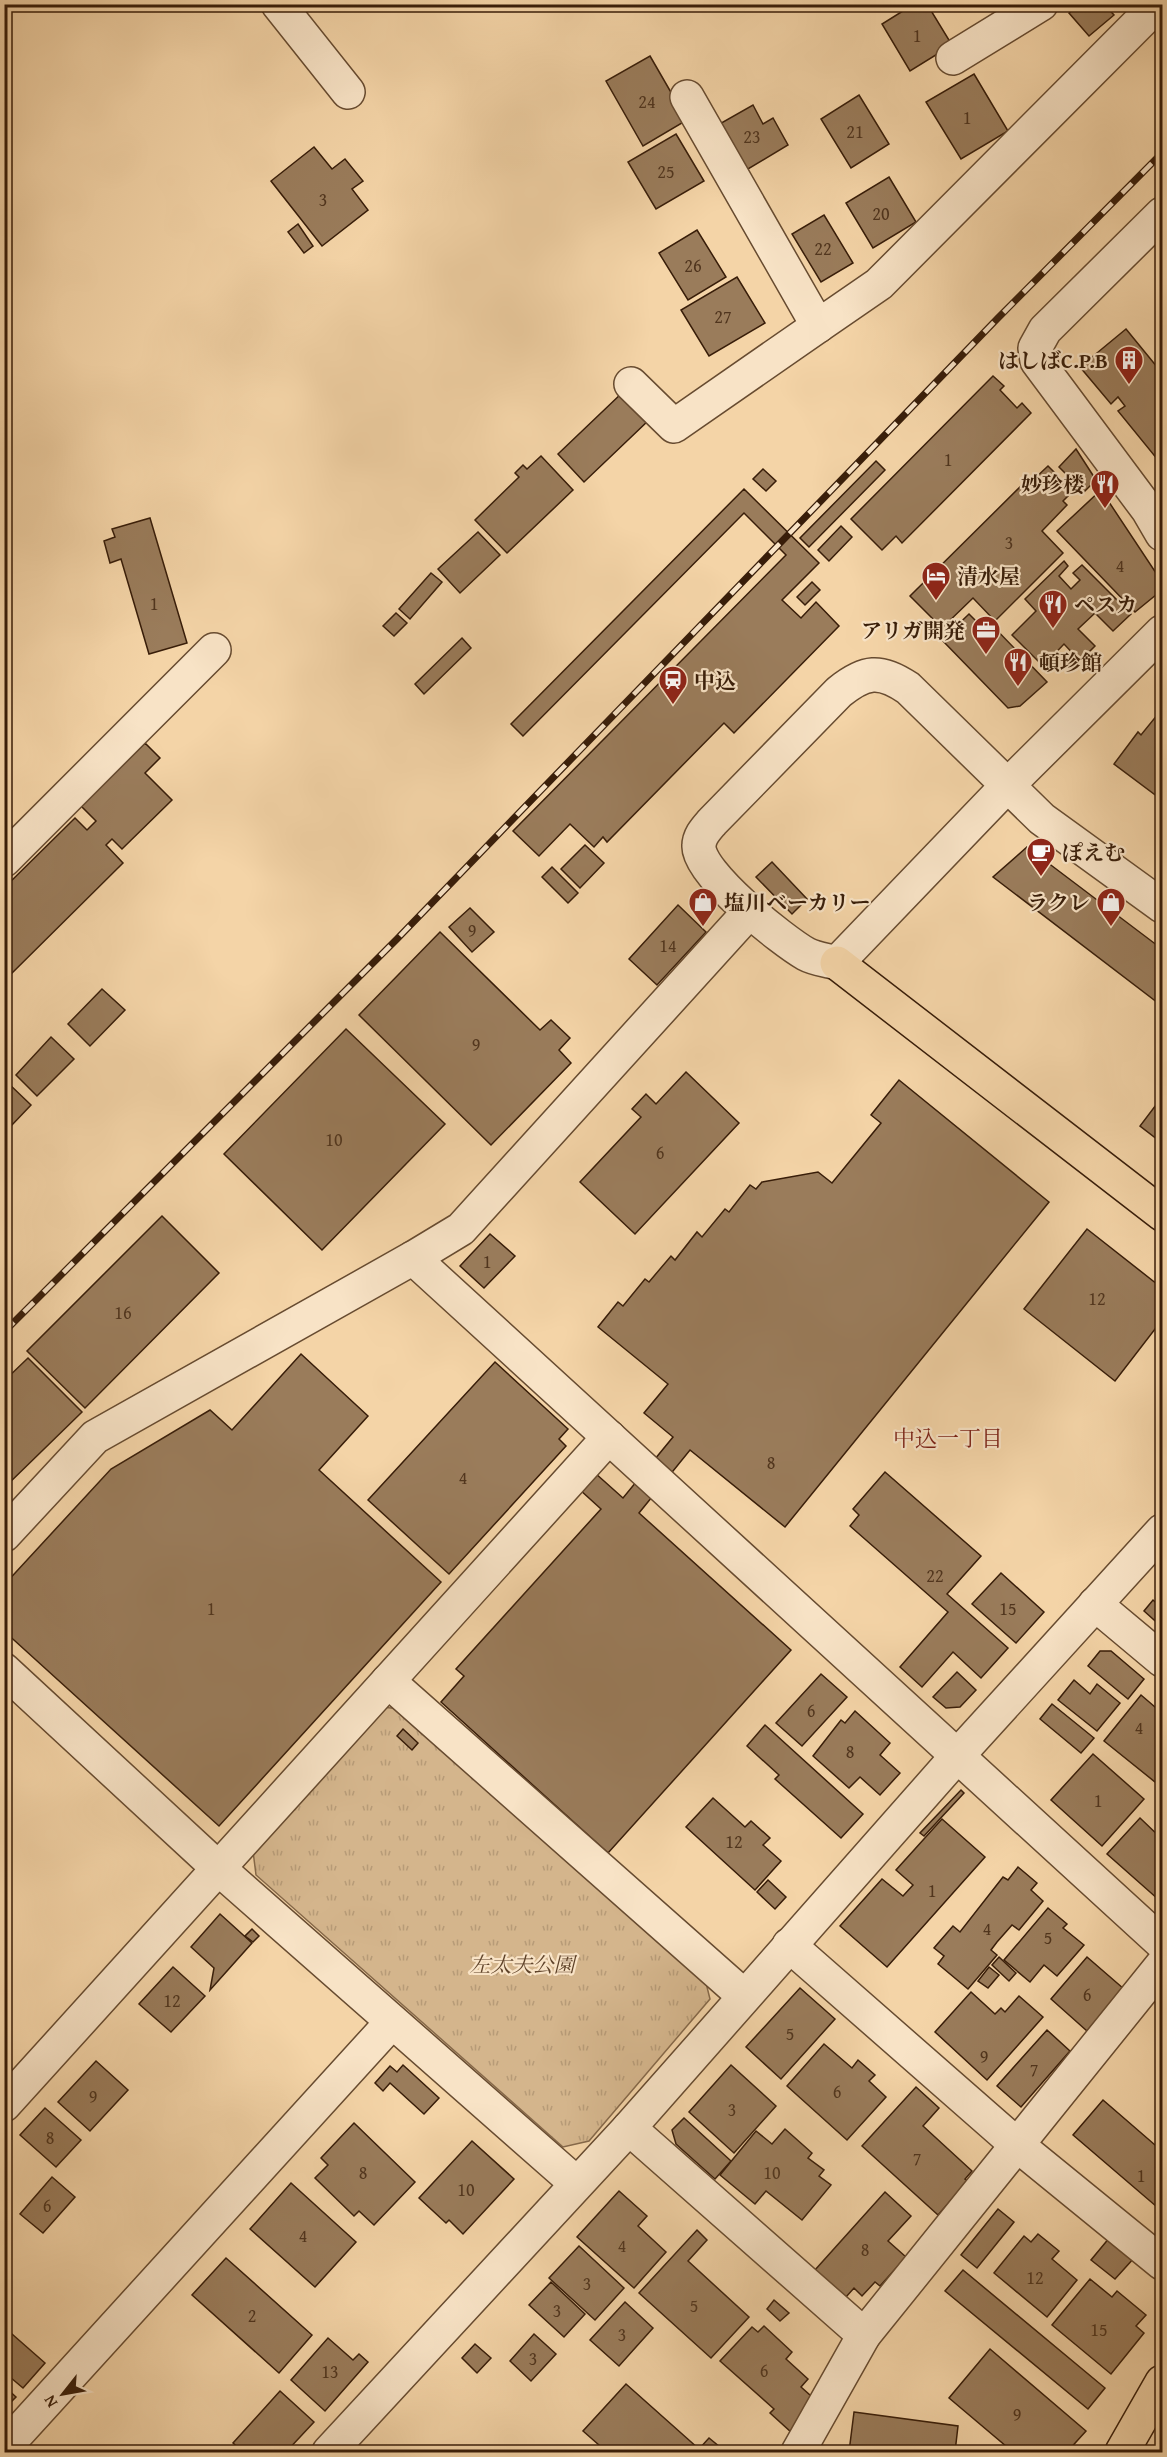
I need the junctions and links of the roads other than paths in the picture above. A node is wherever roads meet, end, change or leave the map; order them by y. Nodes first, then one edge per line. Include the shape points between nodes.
1 (278, 4) edge
2 (1041, 4) edge
3 (1147, 19) edge
4 (953, 58) dead end
5 (348, 92) dead end
6 (687, 97) dead end
7 (1162, 214) edge
8 (818, 326) junction
9 (631, 384) dead end
10 (1162, 534) edge
11 (1162, 632) edge
12 (214, 650) dead end
13 (1007, 786) junction
14 (4, 860) edge
15 (1162, 906) edge
16 (749, 912) junction
17 (837, 963) junction
18 (1162, 1214) edge
19 (413, 1258) junction
20 (609, 1437) junction
21 (1162, 1531) edge
22 (4, 1534) edge
23 (1095, 1604) junction
24 (1162, 1660) edge
25 (4, 1670) edge
26 (388, 1681) junction
27 (959, 1754) junction
28 (218, 1868) junction
29 (1162, 1943) edge
30 (789, 1945) junction
31 (1162, 1965) edge
32 (744, 1996) junction
33 (392, 2022) junction
34 (4, 2105) edge
35 (629, 2128) junction
36 (1016, 2144) junction
37 (576, 2183) junction
38 (1162, 2263) edge
39 (864, 2335) junction
40 (1162, 2382) edge
41 (4, 2448) edge
42 (329, 2452) edge
43 (798, 2452) edge
44 (1122, 2452) edge

1 - 5 street
2 - 4 street
3 - 8 street via 879,284
6 - 8 street
7 - 10 street via 1045,330 1035,348 1037,361
8 - 9 street via 674,426
11 - 13 street
12 - 14 street
13 - 15 street via 1042,819
13 - 16 street via 900,682 877,674 853,681 702,834 698,848 704,861
13 - 17 street
16 - 17 street via 807,955
16 - 19 street via 461,1229
17 - 18 main road
19 - 20 street
19 - 22 street via 95,1437
20 - 26 street
20 - 27 street
21 - 23 street
23 - 24 street
23 - 27 street
25 - 28 street
26 - 28 street
26 - 32 street
27 - 29 street
27 - 30 street
28 - 33 street
28 - 34 street
30 - 32 street
30 - 36 street
31 - 36 street
32 - 35 street
33 - 37 street
33 - 41 street
35 - 37 street
35 - 39 street
36 - 38 street
36 - 39 street
37 - 42 street
39 - 43 street
40 - 44 main road

